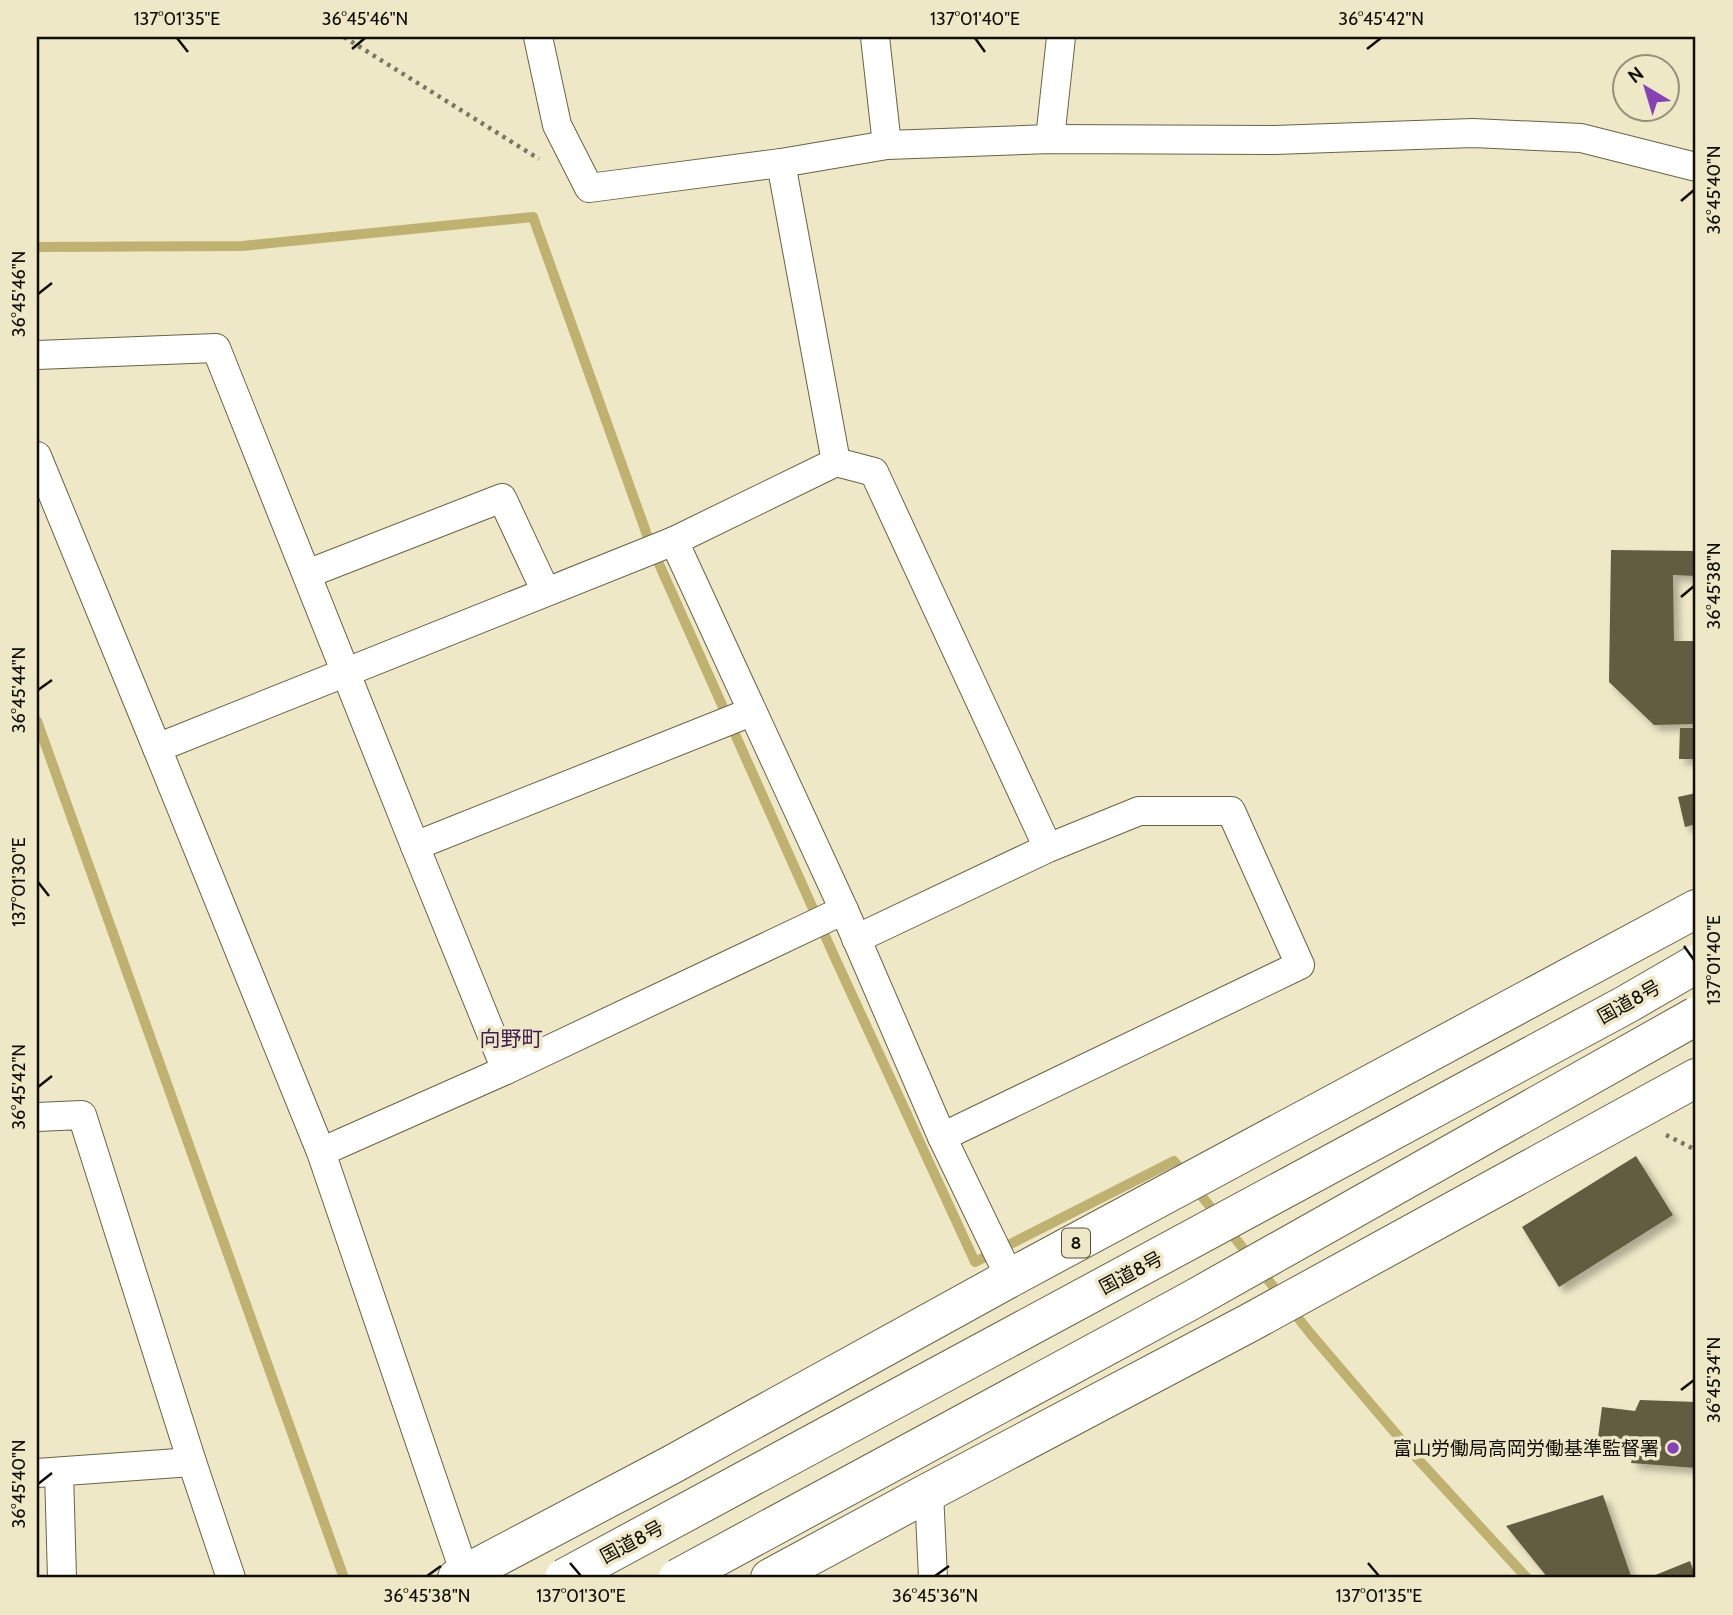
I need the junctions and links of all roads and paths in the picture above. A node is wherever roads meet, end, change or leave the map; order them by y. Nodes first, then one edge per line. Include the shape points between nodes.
1 (344, 37) edge
2 (538, 37) edge
3 (875, 37) edge
4 (1061, 37) edge
5 (1050, 139) junction
6 (887, 145) junction
7 (543, 162) dead end
8 (781, 163) junction
9 (1696, 167) edge
10 (37, 355) edge
11 (37, 456) edge
12 (836, 462) junction
13 (656, 549) junction
14 (307, 574) junction
15 (546, 593) junction
16 (345, 673) junction
17 (738, 717) junction
18 (157, 748) junction
19 (415, 846) junction
20 (1048, 848) junction
21 (1696, 909) edge
22 (844, 910) junction
23 (856, 939) junction
24 (1696, 964) edge
25 (1696, 1016) edge
26 (506, 1070) junction
27 (1696, 1077) edge
28 (1696, 1109) edge
29 (37, 1117) edge
30 (1660, 1118) junction
31 (942, 1137) junction
32 (1696, 1150) edge
33 (321, 1152) junction
34 (1010, 1279) junction
35 (192, 1462) junction
36 (48, 1472) edge
37 (929, 1492) junction
38 (461, 1576) edge
39 (62, 1578) edge
40 (231, 1578) edge
41 (564, 1578) edge
42 (678, 1578) edge
43 (770, 1578) edge
44 (933, 1578) edge

1 - 7 path
2 - 8 street via 557,125 589,188
3 - 6 street
4 - 5 street
5 - 6 street
5 - 9 street via 1275,140 1487,133 1581,138
6 - 8 street
8 - 12 street
10 - 14 street via 216,348
11 - 18 street
12 - 13 street
12 - 20 street via 874,472
13 - 15 street
13 - 17 street
14 - 15 street via 502,498
14 - 16 street
15 - 16 street
16 - 18 street
16 - 19 street
17 - 19 street
17 - 22 street
18 - 33 street
19 - 26 street
20 - 23 street
20 - 31 street via 1139,811 1231,811 1300,965
21 - 34 highway, 8
22 - 23 street
22 - 26 street
23 - 31 street
24 - 41 highway, 国道8号, bridge
25 - 42 highway, bridge via 1191,1301
26 - 33 street
27 - 30 highway
28 - 30 highway
29 - 35 street via 82,1115
30 - 32 path
30 - 37 highway via 1261,1316
31 - 34 street
33 - 38 street
34 - 38 highway, 8
35 - 36 street
35 - 40 street
36 - 39 street
37 - 43 highway
37 - 44 street

